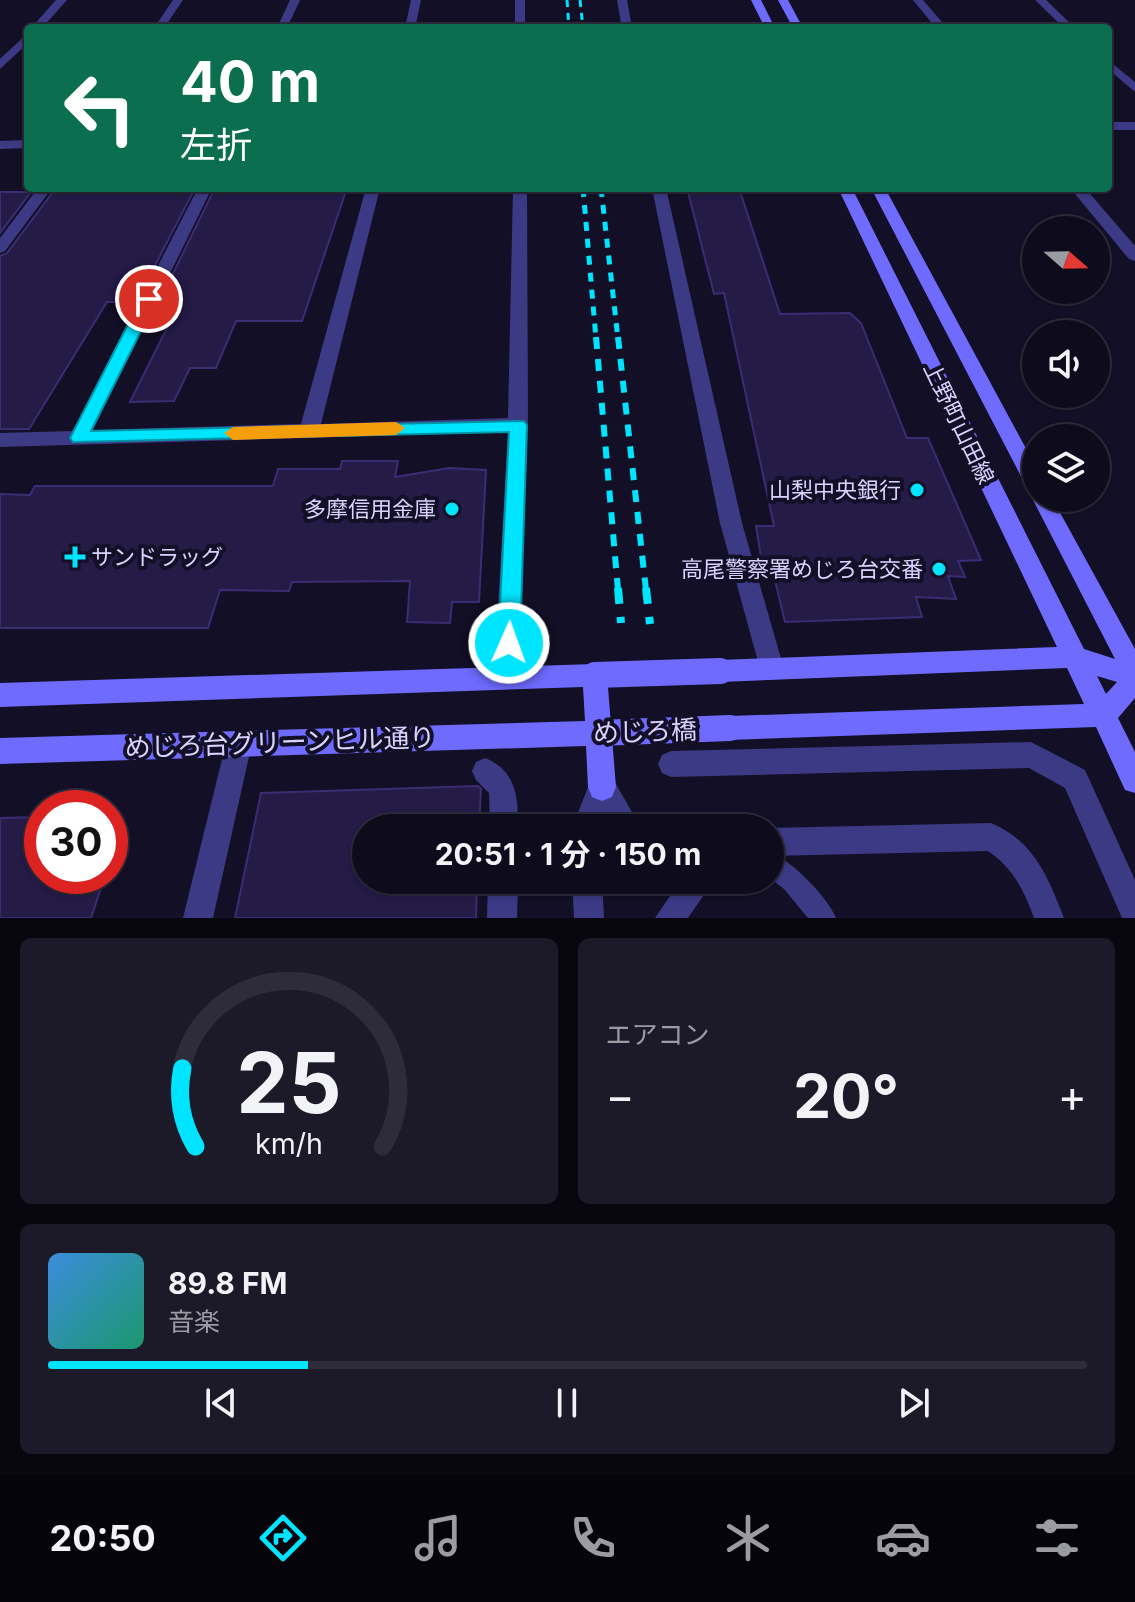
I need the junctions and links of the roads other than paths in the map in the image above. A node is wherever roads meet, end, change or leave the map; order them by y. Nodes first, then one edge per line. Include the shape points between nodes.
1 (62, 0) edge
2 (178, 0) edge
3 (295, 0) edge
4 (416, 0) edge
5 (520, 0) edge
6 (622, 0) edge
7 (756, 0) edge
8 (783, 0) edge
9 (918, 0) edge
10 (1040, 0) edge
11 (40, 24) edge
12 (162, 24) edge
13 (284, 24) edge
14 (411, 24) edge
15 (520, 24) edge
16 (626, 24) edge
17 (768, 24) edge
18 (796, 24) edge
19 (939, 24) edge
20 (1066, 24) edge
21 (24, 40) edge
22 (0, 66) edge
23 (1112, 67) edge
24 (1135, 88) edge
25 (1112, 126) edge
26 (1135, 126) edge
27 (24, 144) edge
28 (0, 145) edge
29 (42, 192) edge
30 (203, 192) edge
31 (372, 192) edge
32 (520, 192) edge
33 (660, 192) edge
34 (847, 192) edge
35 (880, 192) edge
36 (1080, 192) edge
37 (0, 248) edge
38 (1135, 256) edge
39 (518, 425) junction
40 (309, 431) junction
41 (79, 438) junction
42 (0, 440) edge
43 (1022, 460) edge
44 (1049, 512) edge
45 (1074, 657) junction
46 (772, 669) junction
47 (595, 675) junction
48 (1135, 677) edge
49 (506, 678) junction
50 (0, 695) edge
51 (1104, 715) junction
52 (598, 733) junction
53 (560, 734) joint
54 (239, 743) junction
55 (0, 751) edge
56 (671, 764) dead end
57 (485, 771) dead end
58 (1135, 780) edge
59 (602, 787) junction
60 (504, 814) edge
61 (589, 814) edge
62 (616, 814) edge
63 (784, 842) edge
64 (784, 874) edge
65 (503, 894) edge
66 (588, 894) edge
67 (688, 894) edge
68 (1135, 914) edge
69 (198, 918) edge
70 (502, 918) edge
71 (589, 918) edge
72 (670, 918) edge
73 (824, 918) edge
74 (1049, 918) edge

1 - 11 street
2 - 12 street
3 - 13 street
4 - 14 street
5 - 15 street
6 - 16 street
7 - 17 street
8 - 18 street
9 - 19 street
10 - 20 street
21 - 22 street
23 - 24 street
25 - 26 street
27 - 28 street
29 - 37 street
30 - 41 street
31 - 40 street
32 - 39 street
33 - 46 street via 731,523
34 - 45 street, 上野町山田線
35 - 43 street, 上野町山田線
36 - 38 street
39 - 40 street
39 - 49 street
40 - 41 street
41 - 42 street
44 - 48 street
45 - 46 street
45 - 48 street
45 - 51 street, 上野町山田線
46 - 47 street, bridge
47 - 49 street
47 - 52 street
48 - 51 street
49 - 50 street
51 - 52 street, めじろ橋, bridge
51 - 58 street, 上野町山田線
52 - 53 street, めじろ橋
52 - 59 street
53 - 54 street, めじろ台グリーンヒル通り
54 - 55 street, めじろ台グリーンヒル通り
54 - 69 street
56 - 68 street via 1031,755 1075,779
57 - 60 street via 504,790
59 - 61 street
59 - 62 street
63 - 74 street via 991,837 1012,849 1030,869
64 - 73 lane
65 - 70 street
66 - 71 street
67 - 72 street

